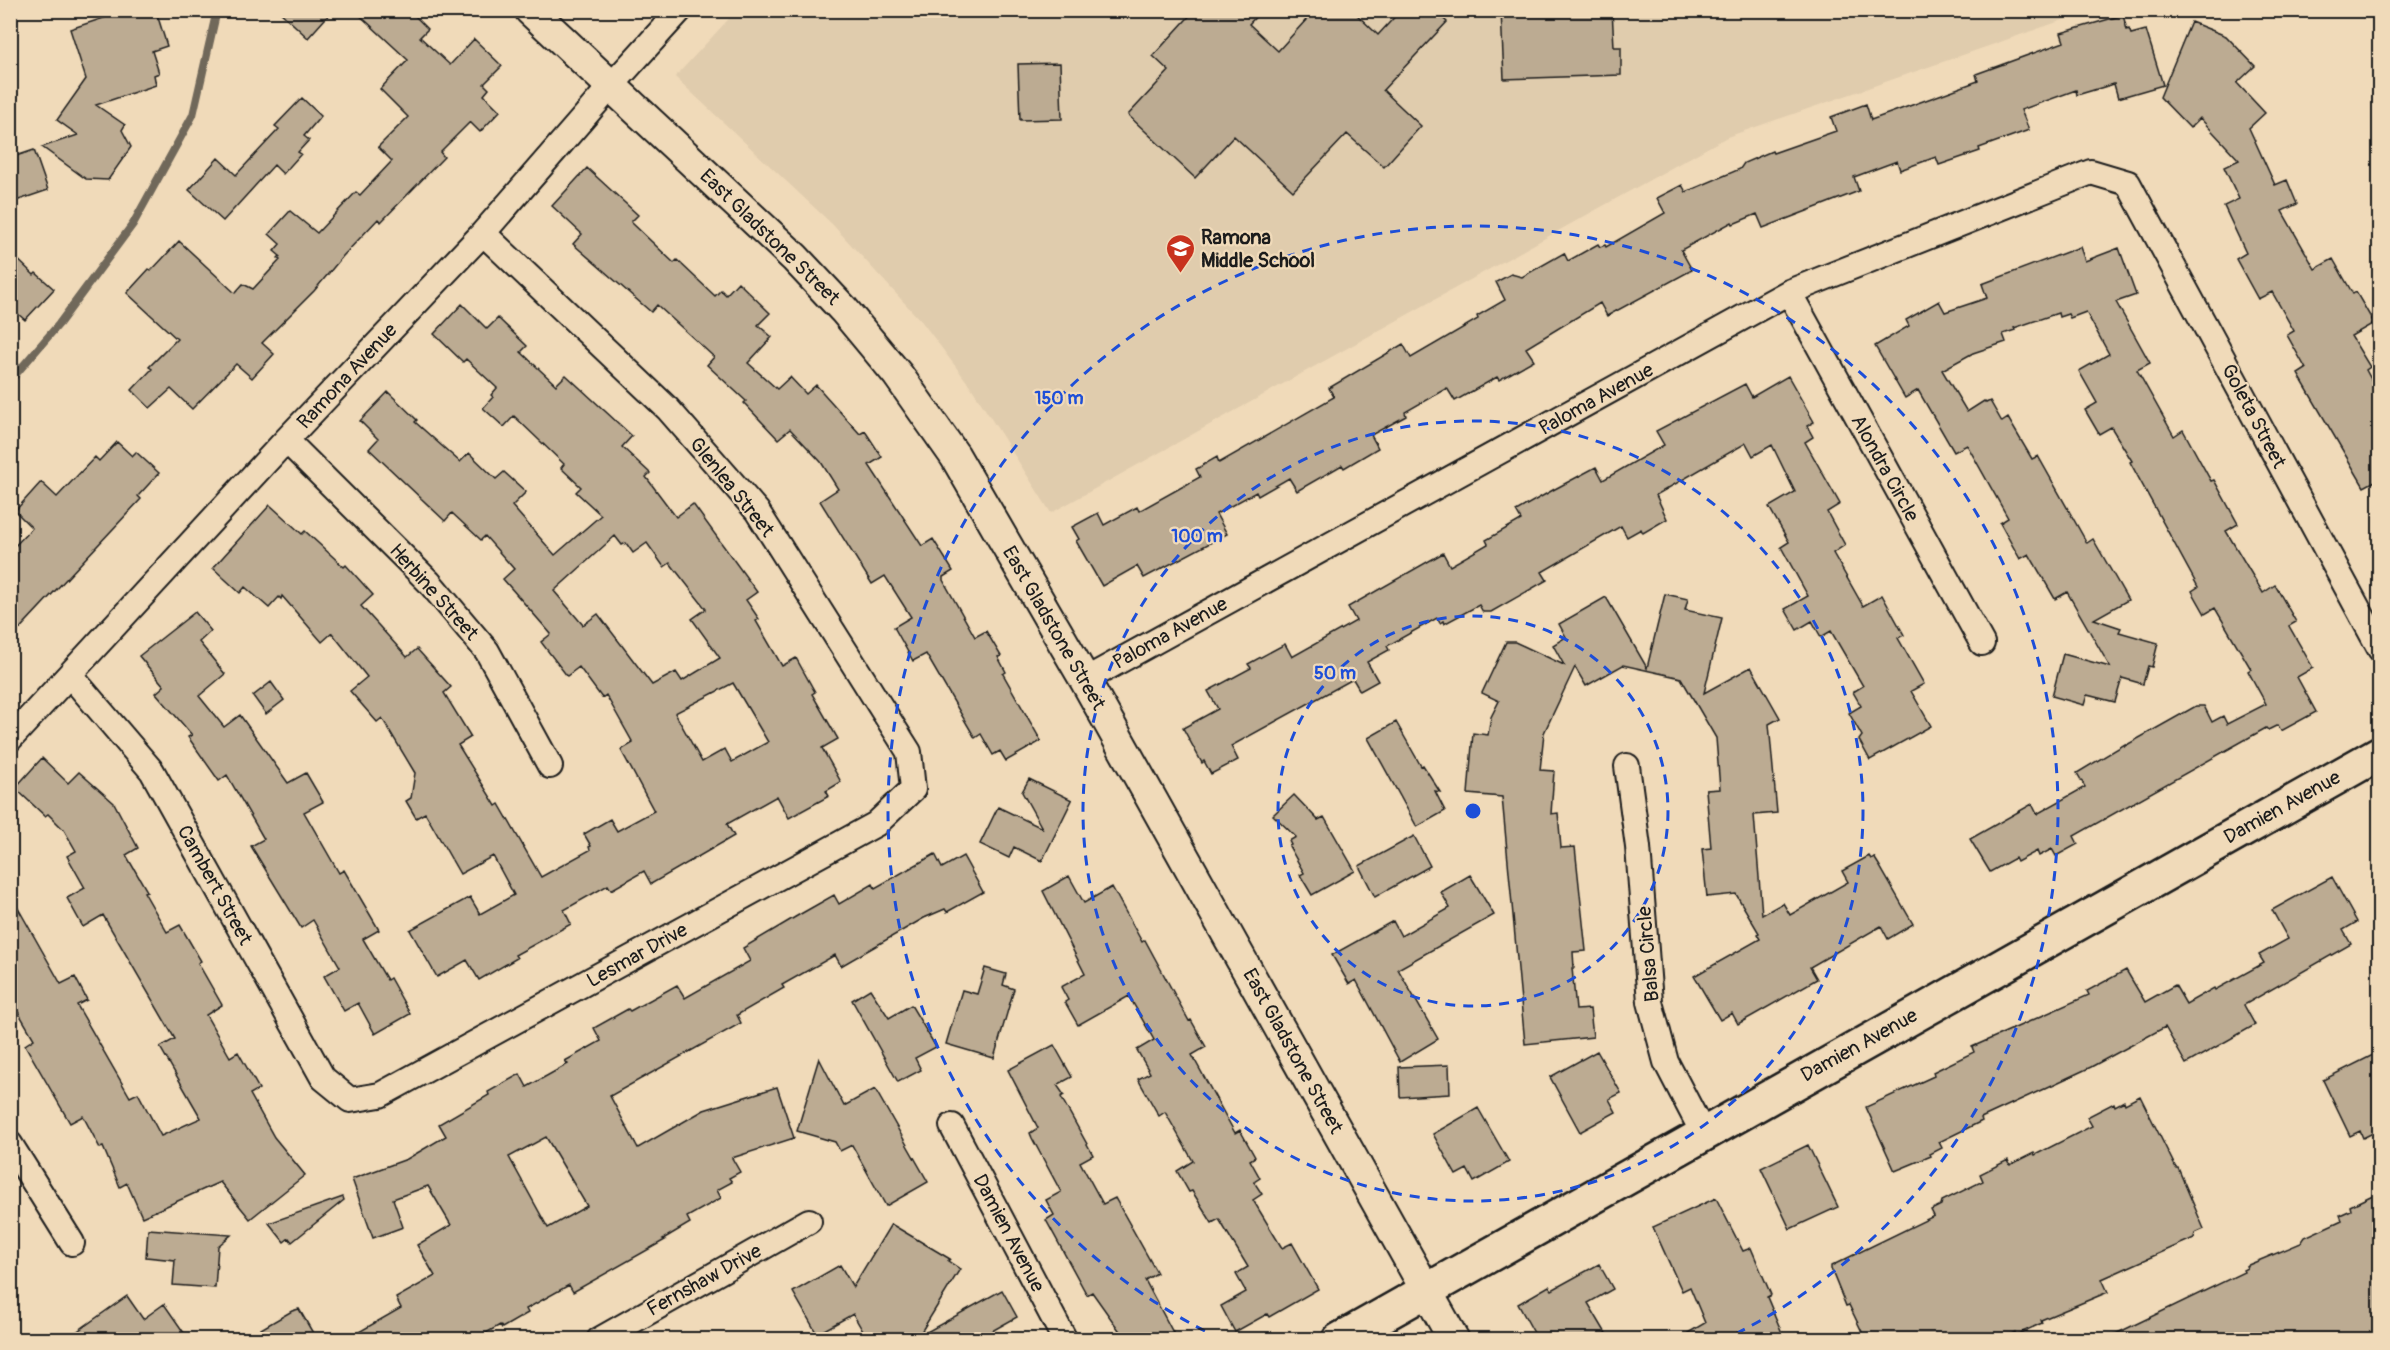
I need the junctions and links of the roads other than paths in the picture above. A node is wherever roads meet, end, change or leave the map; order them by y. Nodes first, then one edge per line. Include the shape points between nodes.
1 (530, 10) edge
2 (680, 10) edge
3 (611, 86) junction
4 (2128, 183) joint
5 (483, 233) junction
6 (1789, 292) junction
7 (286, 440) junction
8 (1982, 643) dead end
9 (2379, 649) edge
10 (70, 675) junction
11 (1085, 680) junction
12 (10, 739) edge
13 (2379, 753) edge
14 (550, 766) dead end
15 (1627, 766) dead end
16 (913, 789) joint
17 (350, 1100) joint
18 (952, 1126) dead end
19 (1703, 1133) junction
20 (10, 1144) edge
21 (809, 1221) dead end
22 (72, 1243) dead end
23 (1427, 1290) junction
24 (599, 1340) edge
25 (1065, 1340) edge
26 (1339, 1340) edge
27 (1454, 1340) edge

1 - 3 street, East Gladstone Street
2 - 3 street, Ramona Avenue
3 - 5 street, Ramona Avenue
3 - 11 street, East Gladstone Street via 795,258 898,375 955,456
4 - 6 street, Paloma Avenue via 2091,172
4 - 9 street, Goleta Street
5 - 7 street, Ramona Avenue
5 - 16 street, Glenlea Street via 668,409 757,511 909,752
6 - 8 street, Alondra Circle
6 - 11 street, Paloma Avenue
7 - 10 street, Ramona Avenue
7 - 14 street, Herbine Street via 429,582 487,651
10 - 12 street, Ramona Avenue
10 - 17 street, Cambert Street via 152,771 323,1078
11 - 23 street, East Gladstone Street
13 - 19 main road, Damien Avenue
15 - 19 street, Balsa Circle via 1650,1002 1666,1062
16 - 17 street, Lesmar Drive via 876,824 380,1095
18 - 25 street, Damien Avenue
19 - 23 main road, Damien Avenue
20 - 22 street
21 - 24 street, Fernshaw Drive
23 - 26 main road, Damien Avenue
23 - 27 street, East Gladstone Street

